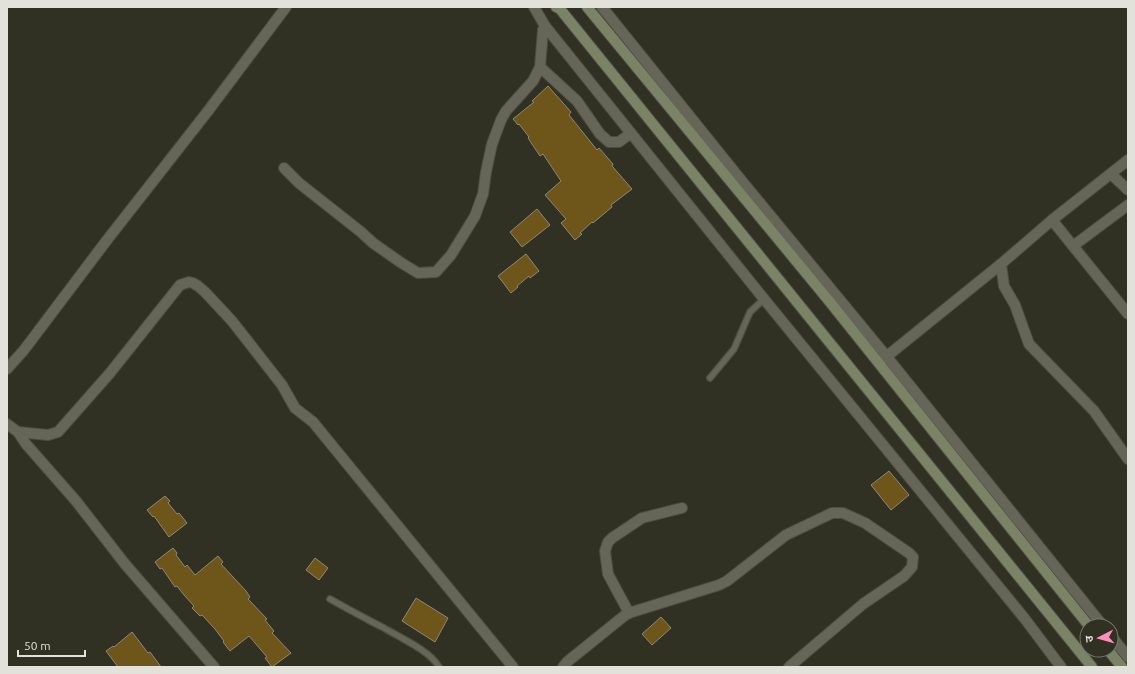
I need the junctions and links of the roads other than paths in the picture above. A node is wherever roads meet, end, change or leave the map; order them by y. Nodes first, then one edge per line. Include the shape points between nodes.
1 (286, 7) edge
2 (534, 7) edge
3 (556, 7) edge
4 (587, 7) edge
5 (602, 7) edge
6 (545, 26) junction
7 (540, 67) junction
8 (631, 133) junction
9 (1128, 160) edge
10 (284, 168) dead end
11 (1112, 174) junction
12 (1128, 190) edge
13 (1128, 205) edge
14 (1052, 220) junction
15 (1073, 246) junction
16 (1001, 264) junction
17 (764, 299) junction
18 (1128, 314) edge
19 (883, 360) junction
20 (7, 369) edge
21 (710, 378) dead end
22 (7, 424) edge
23 (18, 432) junction
24 (1128, 460) edge
25 (682, 508) dead end
26 (330, 599) dead end
27 (629, 613) junction
28 (1083, 618) edge
29 (1096, 618) edge
30 (1119, 646) edge
31 (1128, 657) edge
32 (1115, 658) edge
33 (214, 667) edge
34 (439, 667) edge
35 (513, 667) edge
36 (563, 667) edge
37 (789, 667) edge
38 (1061, 667) edge
39 (1092, 667) edge
40 (1122, 667) edge

1 - 20 street
2 - 6 street
3 - 39 street via 800,304
4 - 19 street
5 - 19 street
6 - 7 street
6 - 8 street
7 - 8 street via 577,101 600,134 609,142 619,142
7 - 10 street via 533,81 503,115 492,144 483,194 475,216 451,255 436,272 418,273 400,262 373,243
8 - 17 street
9 - 11 street
11 - 12 street
11 - 14 street
13 - 15 street
14 - 15 street
14 - 16 street
15 - 18 street
16 - 19 street
16 - 24 street via 1004,286 1015,305 1029,344 1094,411
17 - 21 lane via 750,312 734,349
17 - 38 street via 1025,619
19 - 28 street
19 - 29 street
22 - 23 street
23 - 33 street via 76,501 124,564
23 - 35 street via 48,435 58,432 110,373 180,285 189,282 198,286 232,321 282,385 294,408 314,422
25 - 27 street via 642,518 608,542 605,552 608,574
26 - 34 lane via 430,656
27 - 36 street
27 - 37 street via 719,585 786,535 832,513 843,513 865,523 913,557 912,567 904,576 863,604
30 - 31 street
32 - 40 street

